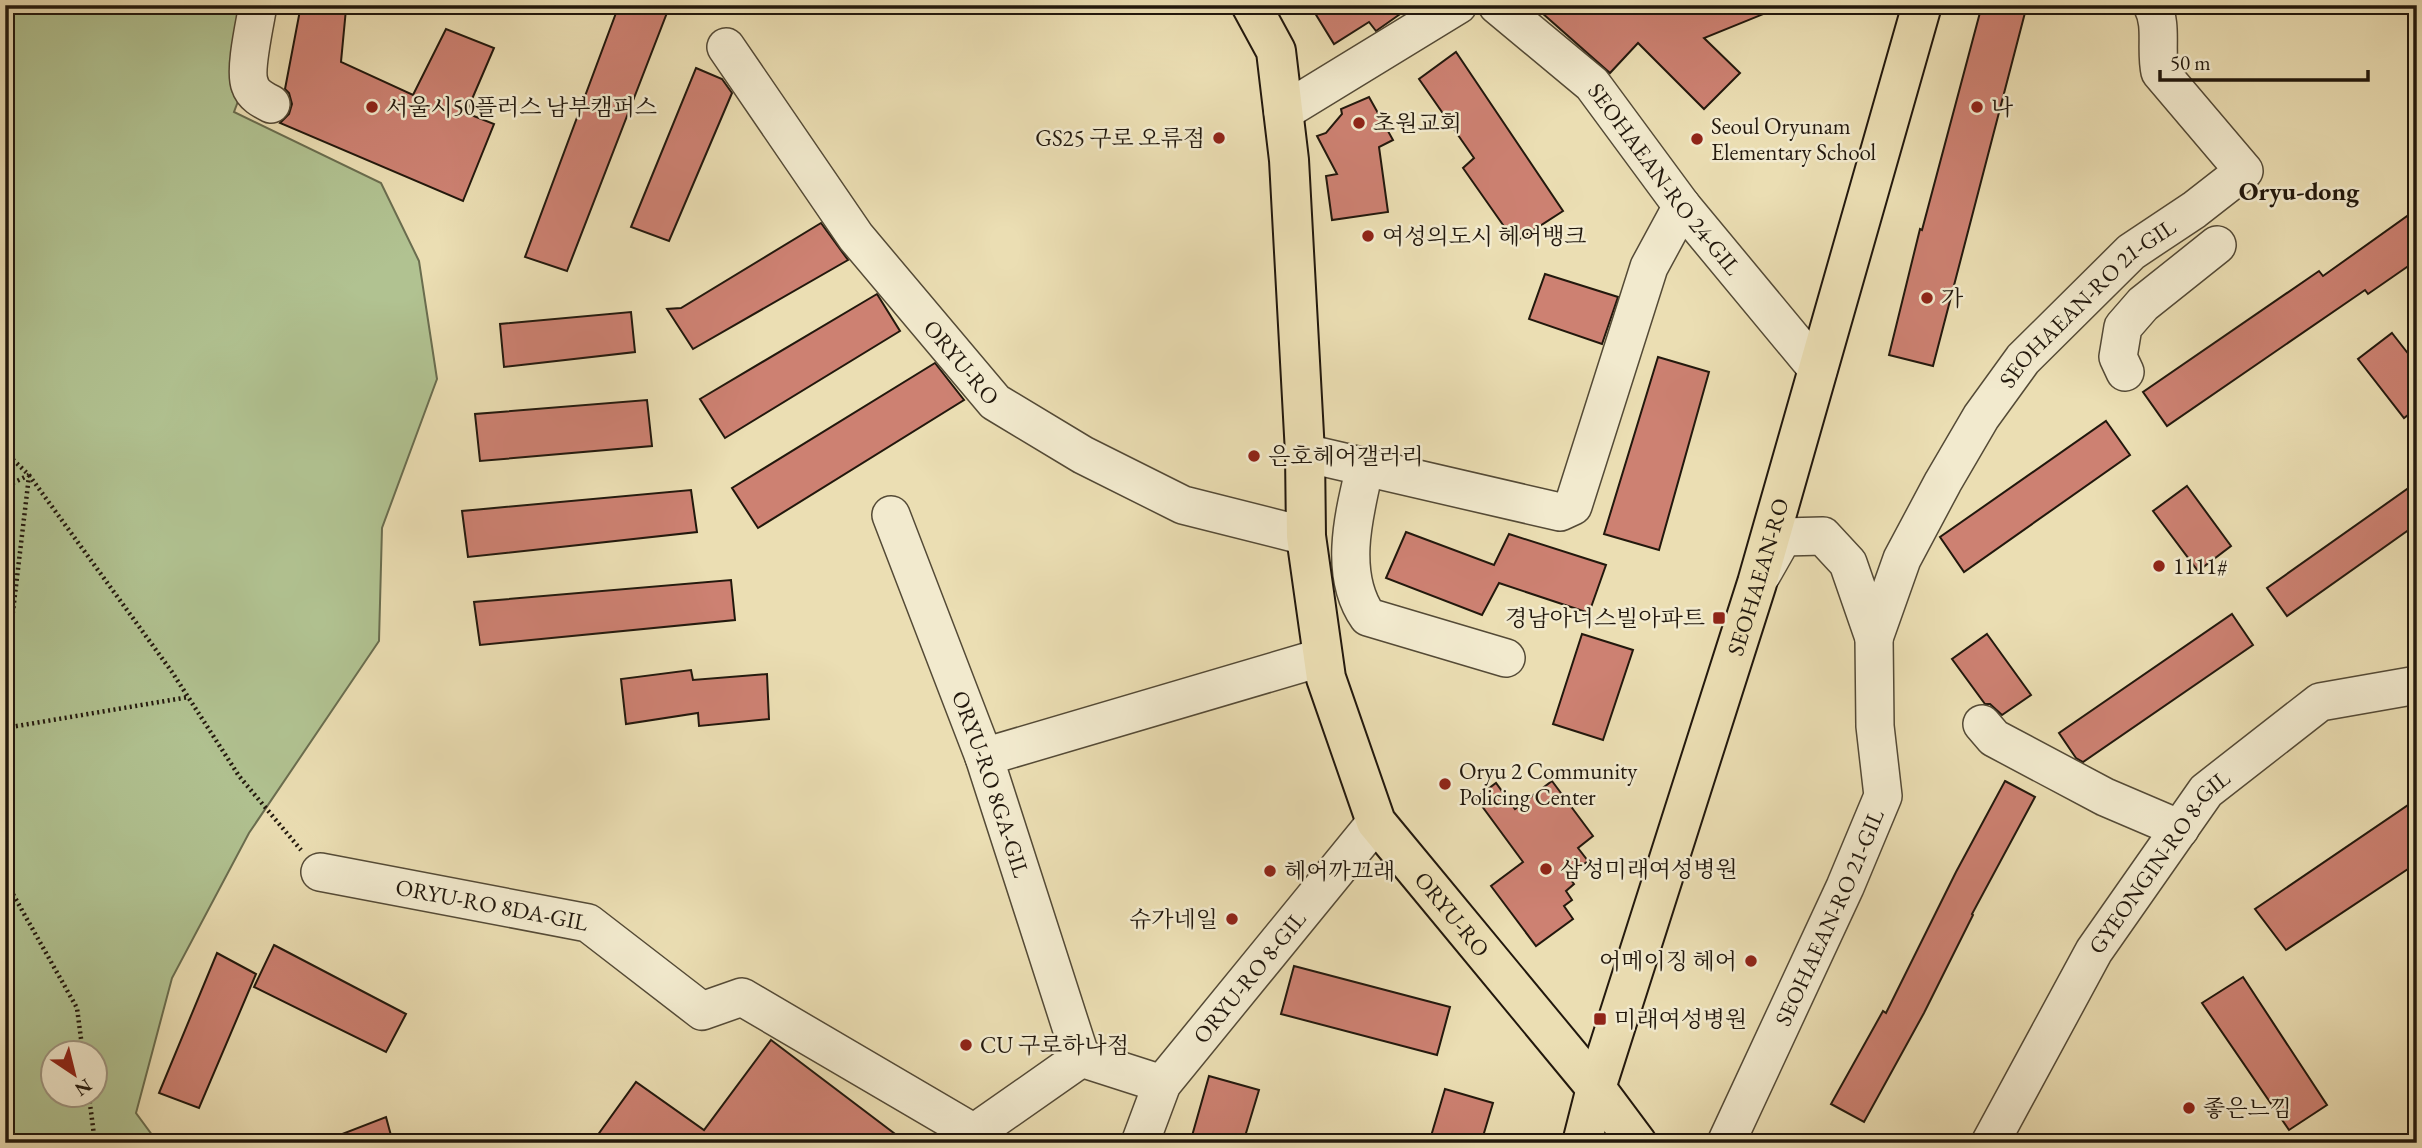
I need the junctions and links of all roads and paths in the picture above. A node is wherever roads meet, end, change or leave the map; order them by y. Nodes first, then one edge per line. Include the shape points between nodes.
1 (258, 5) edge
2 (1251, 5) edge
3 (1458, 5) edge
4 (1497, 5) edge
5 (1922, 5) edge
6 (2152, 5) edge
7 (726, 47) dead end
8 (271, 104) dead end
9 (1283, 112) junction
10 (1682, 206) junction
11 (2217, 245) dead end
12 (1818, 370) junction
13 (2125, 372) dead end
14 (5, 452) edge
15 (1305, 453) junction
16 (1365, 467) junction
17 (29, 475) junction
18 (5, 487) edge
19 (891, 514) dead end
20 (1306, 536) junction
21 (1757, 583) junction
22 (1874, 638) junction
23 (1323, 657) junction
24 (1506, 659) dead end
25 (5, 679) edge
26 (2417, 685) edge
27 (189, 697) junction
28 (1982, 724) dead end
29 (5, 728) edge
30 (984, 757) junction
31 (1376, 822) junction
32 (2180, 829) junction
33 (320, 872) joint
34 (5, 880) edge
35 (81, 1040) edge
36 (1081, 1058) junction
37 (1162, 1084) junction
38 (1596, 1088) junction
39 (91, 1110) edge
40 (971, 1138) edge
41 (95, 1143) edge
42 (1140, 1143) edge
43 (1582, 1143) edge
44 (1637, 1143) edge
45 (1726, 1143) edge
46 (1990, 1143) edge

1 - 8 street via 248,73 250,86
2 - 9 main road, ORYU-RO via 1276,51
3 - 9 street
4 - 10 street, SEOHAEAN-RO 24-GIL via 1592,84
5 - 12 main road, SEOHAEAN-RO
6 - 22 street, SEOHAEAN-RO 21-GIL via 2157,14 2160,72 2244,171 2131,252 2023,359 1981,417 1943,482 1902,559
7 - 20 street, ORYU-RO via 856,237 995,402 1083,455 1183,505
9 - 15 main road, ORYU-RO
10 - 12 street, SEOHAEAN-RO 24-GIL
10 - 16 street via 1649,267 1573,506 1560,512
11 - 13 street via 2143,304 2123,327 2118,357
12 - 21 main road, SEOHAEAN-RO
14 - 17 path
15 - 16 street
15 - 20 main road, ORYU-RO
16 - 24 street via 1352,521 1352,554 1356,589 1368,617
17 - 18 path
17 - 25 path
17 - 27 path
19 - 30 street, ORYU-RO 8GA-GIL
20 - 23 main road, ORYU-RO
21 - 22 street, SEOHAEAN-RO 21-GIL via 1783,537 1823,536 1848,563
21 - 38 main road, SEOHAEAN-RO
22 - 45 street, SEOHAEAN-RO 21-GIL via 1875,726 1883,796
23 - 30 street
23 - 31 main road, ORYU-RO via 1326,678
26 - 32 street, GYEONGIN-RO 8-GIL via 2320,702 2206,791
27 - 29 path
27 - 33 path via 239,776
28 - 32 street via 1994,738 2094,791
30 - 36 street, ORYU-RO 8GA-GIL
31 - 37 street, ORYU-RO 8-GIL
31 - 38 main road, ORYU-RO
32 - 46 street, GYEONGIN-RO 8-GIL via 2094,951
33 - 40 street, ORYU-RO 8DA-GIL via 588,923 702,1011 742,997
34 - 35 path via 77,1009
36 - 37 street
36 - 40 street
37 - 42 street, ORYU-RO 8-GIL
38 - 43 main road, SEOHAEAN-RO
38 - 44 main road, ORYU-RO
39 - 41 path

